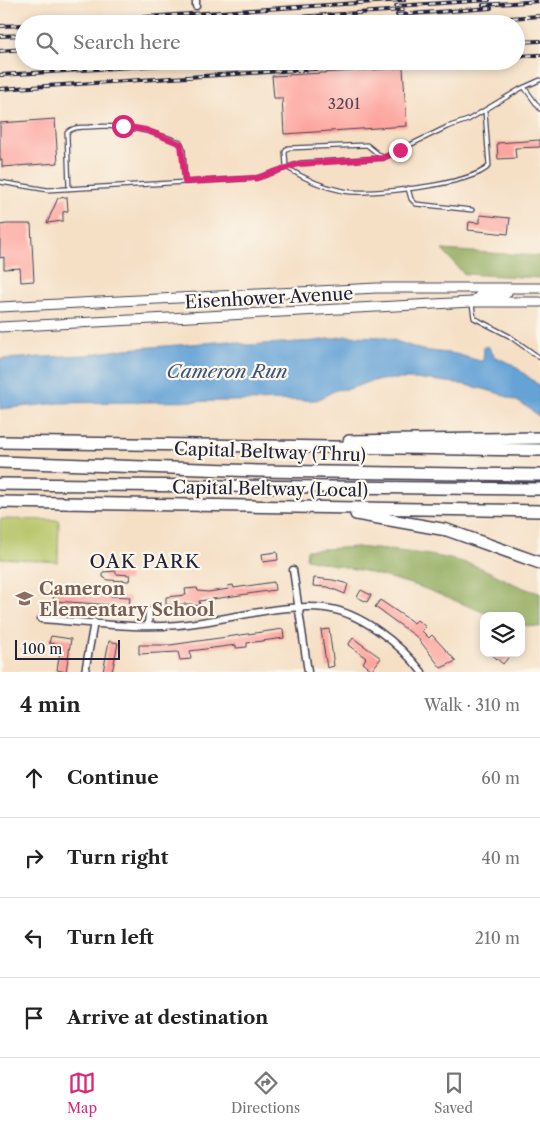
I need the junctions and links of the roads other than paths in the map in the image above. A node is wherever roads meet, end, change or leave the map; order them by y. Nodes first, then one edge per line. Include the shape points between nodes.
1 (540, 80) edge
2 (524, 87) junction
3 (540, 109) edge
4 (484, 111) junction
5 (383, 158) junction
6 (286, 168) junction
7 (0, 182) edge
8 (185, 182) junction
9 (408, 188) junction
10 (69, 189) junction
11 (472, 210) dead end
12 (540, 289) edge
13 (472, 302) junction
14 (540, 302) edge
15 (0, 307) edge
16 (0, 327) edge
17 (540, 358) edge
18 (540, 438) edge
19 (0, 442) edge
20 (232, 447) junction
21 (540, 450) edge
22 (0, 462) edge
23 (540, 475) edge
24 (0, 484) edge
25 (536, 489) edge
26 (0, 502) edge
27 (299, 507) junction
28 (540, 510) edge
29 (516, 554) junction
30 (540, 563) edge
31 (540, 567) edge
32 (293, 570) dead end
33 (299, 609) junction
34 (149, 611) dead end
35 (41, 619) dead end
36 (94, 622) junction
37 (148, 625) junction
38 (85, 672) edge
39 (308, 672) edge
40 (422, 672) edge

1 - 2 lane
2 - 3 lane
2 - 4 lane
4 - 5 lane
4 - 9 lane via 488,167 451,182
5 - 6 lane via 300,163
5 - 6 lane via 367,144 288,148 285,152
6 - 8 lane via 257,178
6 - 9 lane via 322,186 343,191
7 - 10 lane via 45,190
8 - 10 lane
8 - 10 lane via 180,142 141,129 104,125 77,128 67,133
9 - 11 lane via 416,204
12 - 13 main road via 482,294
12 - 15 main road, Eisenhower Avenue via 377,288
13 - 14 main road, Eisenhower Avenue
13 - 16 main road, Eisenhower Avenue
13 - 17 lane via 474,318 509,336
18 - 20 highway via 397,439
19 - 20 highway
20 - 21 highway
22 - 23 highway, Capital Beltway (Thru) via 258,471
24 - 25 highway, Capital Beltway (Thru)
26 - 27 highway, Capital Beltway (Local)
27 - 28 highway, Capital Beltway (Local)
27 - 29 highway via 426,525
29 - 30 highway
29 - 31 highway
32 - 33 street
33 - 37 street via 180,625
33 - 39 street
33 - 40 street via 326,608 348,614 390,640
34 - 37 street
35 - 36 street
36 - 37 street
36 - 38 street

